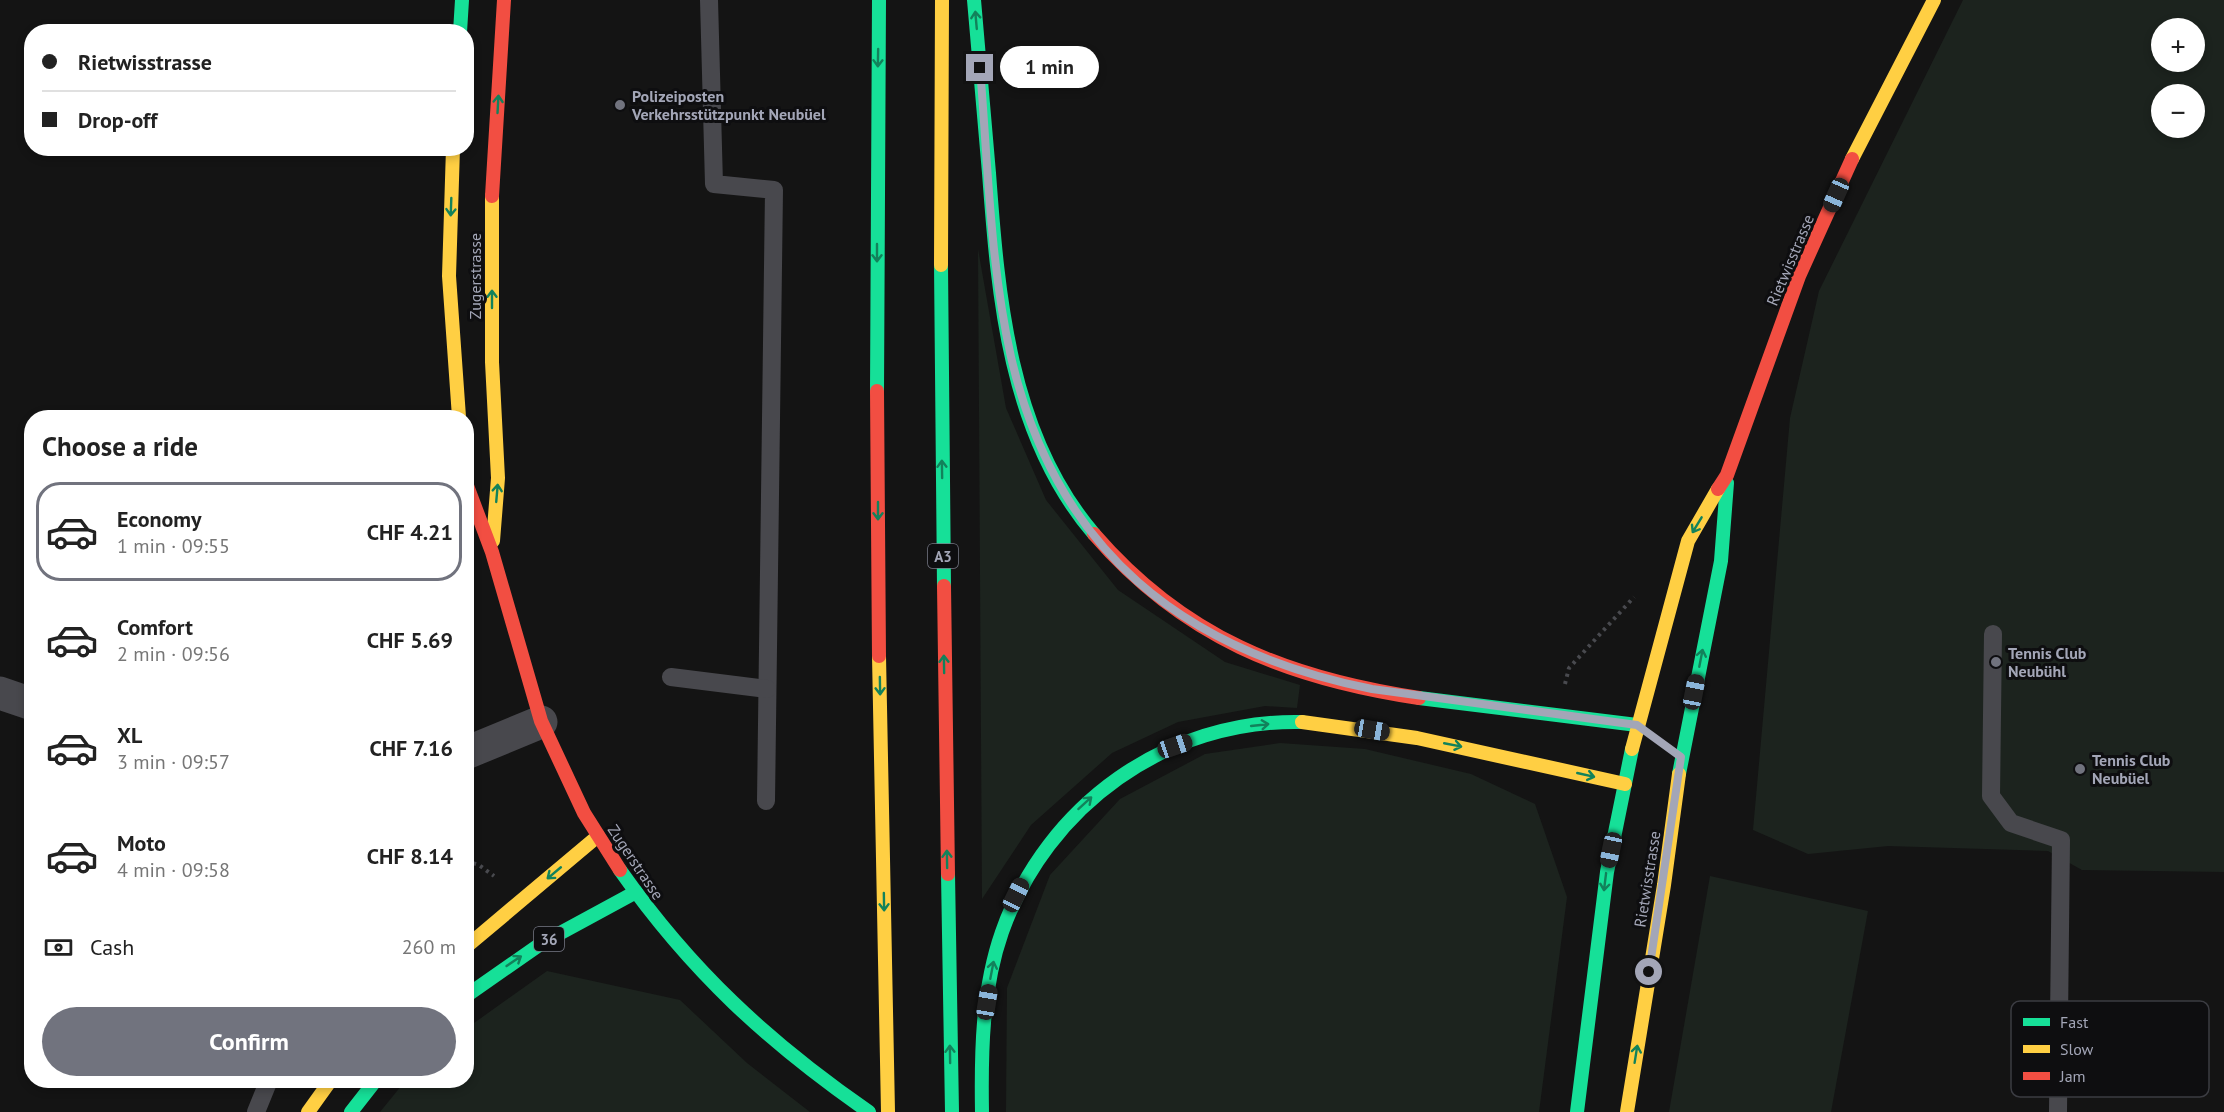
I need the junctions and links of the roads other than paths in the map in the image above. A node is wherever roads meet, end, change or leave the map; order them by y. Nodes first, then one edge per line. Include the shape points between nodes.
1 (462, 0) edge
2 (504, 0) edge
3 (709, 0) edge
4 (879, 0) edge
5 (942, 0) edge
6 (974, 0) edge
7 (1934, 0) edge
8 (460, 24) edge
9 (453, 156) edge
10 (459, 410) edge
11 (1727, 475) junction
12 (474, 504) edge
13 (492, 552) junction
14 (1993, 634) dead end
15 (671, 677) dead end
16 (767, 689) junction
17 (0, 693) edge
18 (24, 701) edge
19 (541, 722) junction
20 (1637, 725) junction
21 (1654, 738) dead end
22 (474, 750) edge
23 (1677, 754) junction
24 (1662, 766) dead end
25 (1644, 775) dead end
26 (1625, 784) junction
27 (766, 801) dead end
28 (598, 836) junction
29 (636, 892) junction
30 (474, 940) edge
31 (474, 990) edge
32 (2059, 1001) edge
33 (886, 1034) junction
34 (266, 1088) edge
35 (325, 1088) edge
36 (370, 1088) edge
37 (2058, 1097) edge
38 (256, 1112) edge
39 (308, 1112) edge
40 (351, 1112) edge
41 (869, 1112) edge
42 (876, 1112) edge
43 (888, 1112) edge
44 (952, 1112) edge
45 (982, 1112) edge
46 (1577, 1112) edge
47 (1627, 1112) edge
48 (2058, 1112) edge

1 - 8 main road
13 -> 2 main road, Zugerstrasse via 498,478 491,217
3 - 16 lane via 714,184 774,190
4 -> 33 main road via 879,594
44 -> 5 main road, A3 via 941,397
20 -> 6 main road via 1372,689 1336,682 1262,658 1209,634 1163,603 1104,547 1052,470 1011,357 995,249
7 - 11 main road, Rietwisstrasse via 1854,155 1799,276
9 -> 10 main road, Zugerstrasse via 449,276
11 -> 20 main road, Rietwisstrasse via 1688,541
23 -> 11 main road, Rietwisstrasse via 1721,561
12 - 13 main road, Zugerstrasse
13 - 19 main road, Zugerstrasse
14 - 32 lane via 1991,796 2011,823 2061,840
15 - 16 lane
16 - 27 lane
17 - 18 street
19 - 22 street
19 - 28 main road, Zugerstrasse
20 - 21 main road
20 - 26 main road, Rietwisstrasse
23 - 24 main road
47 -> 23 main road, Rietwisstrasse via 1664,885
25 - 26 main road
45 -> 26 main road via 981,1056 989,987 1001,934 1023,882 1048,843 1074,813 1116,778 1154,755 1239,728 1283,722 1329,724 1460,746
26 -> 46 main road, Rietwisstrasse via 1607,872
28 - 29 main road, Zugerstrasse
28 -> 30 main road
31 -> 29 main road, 36 via 542,943
29 - 41 main road, Zugerstrasse via 678,946 780,1047
33 - 42 main road
33 - 43 main road
34 - 38 lane
35 - 39 main road
36 - 40 main road
37 - 48 lane

